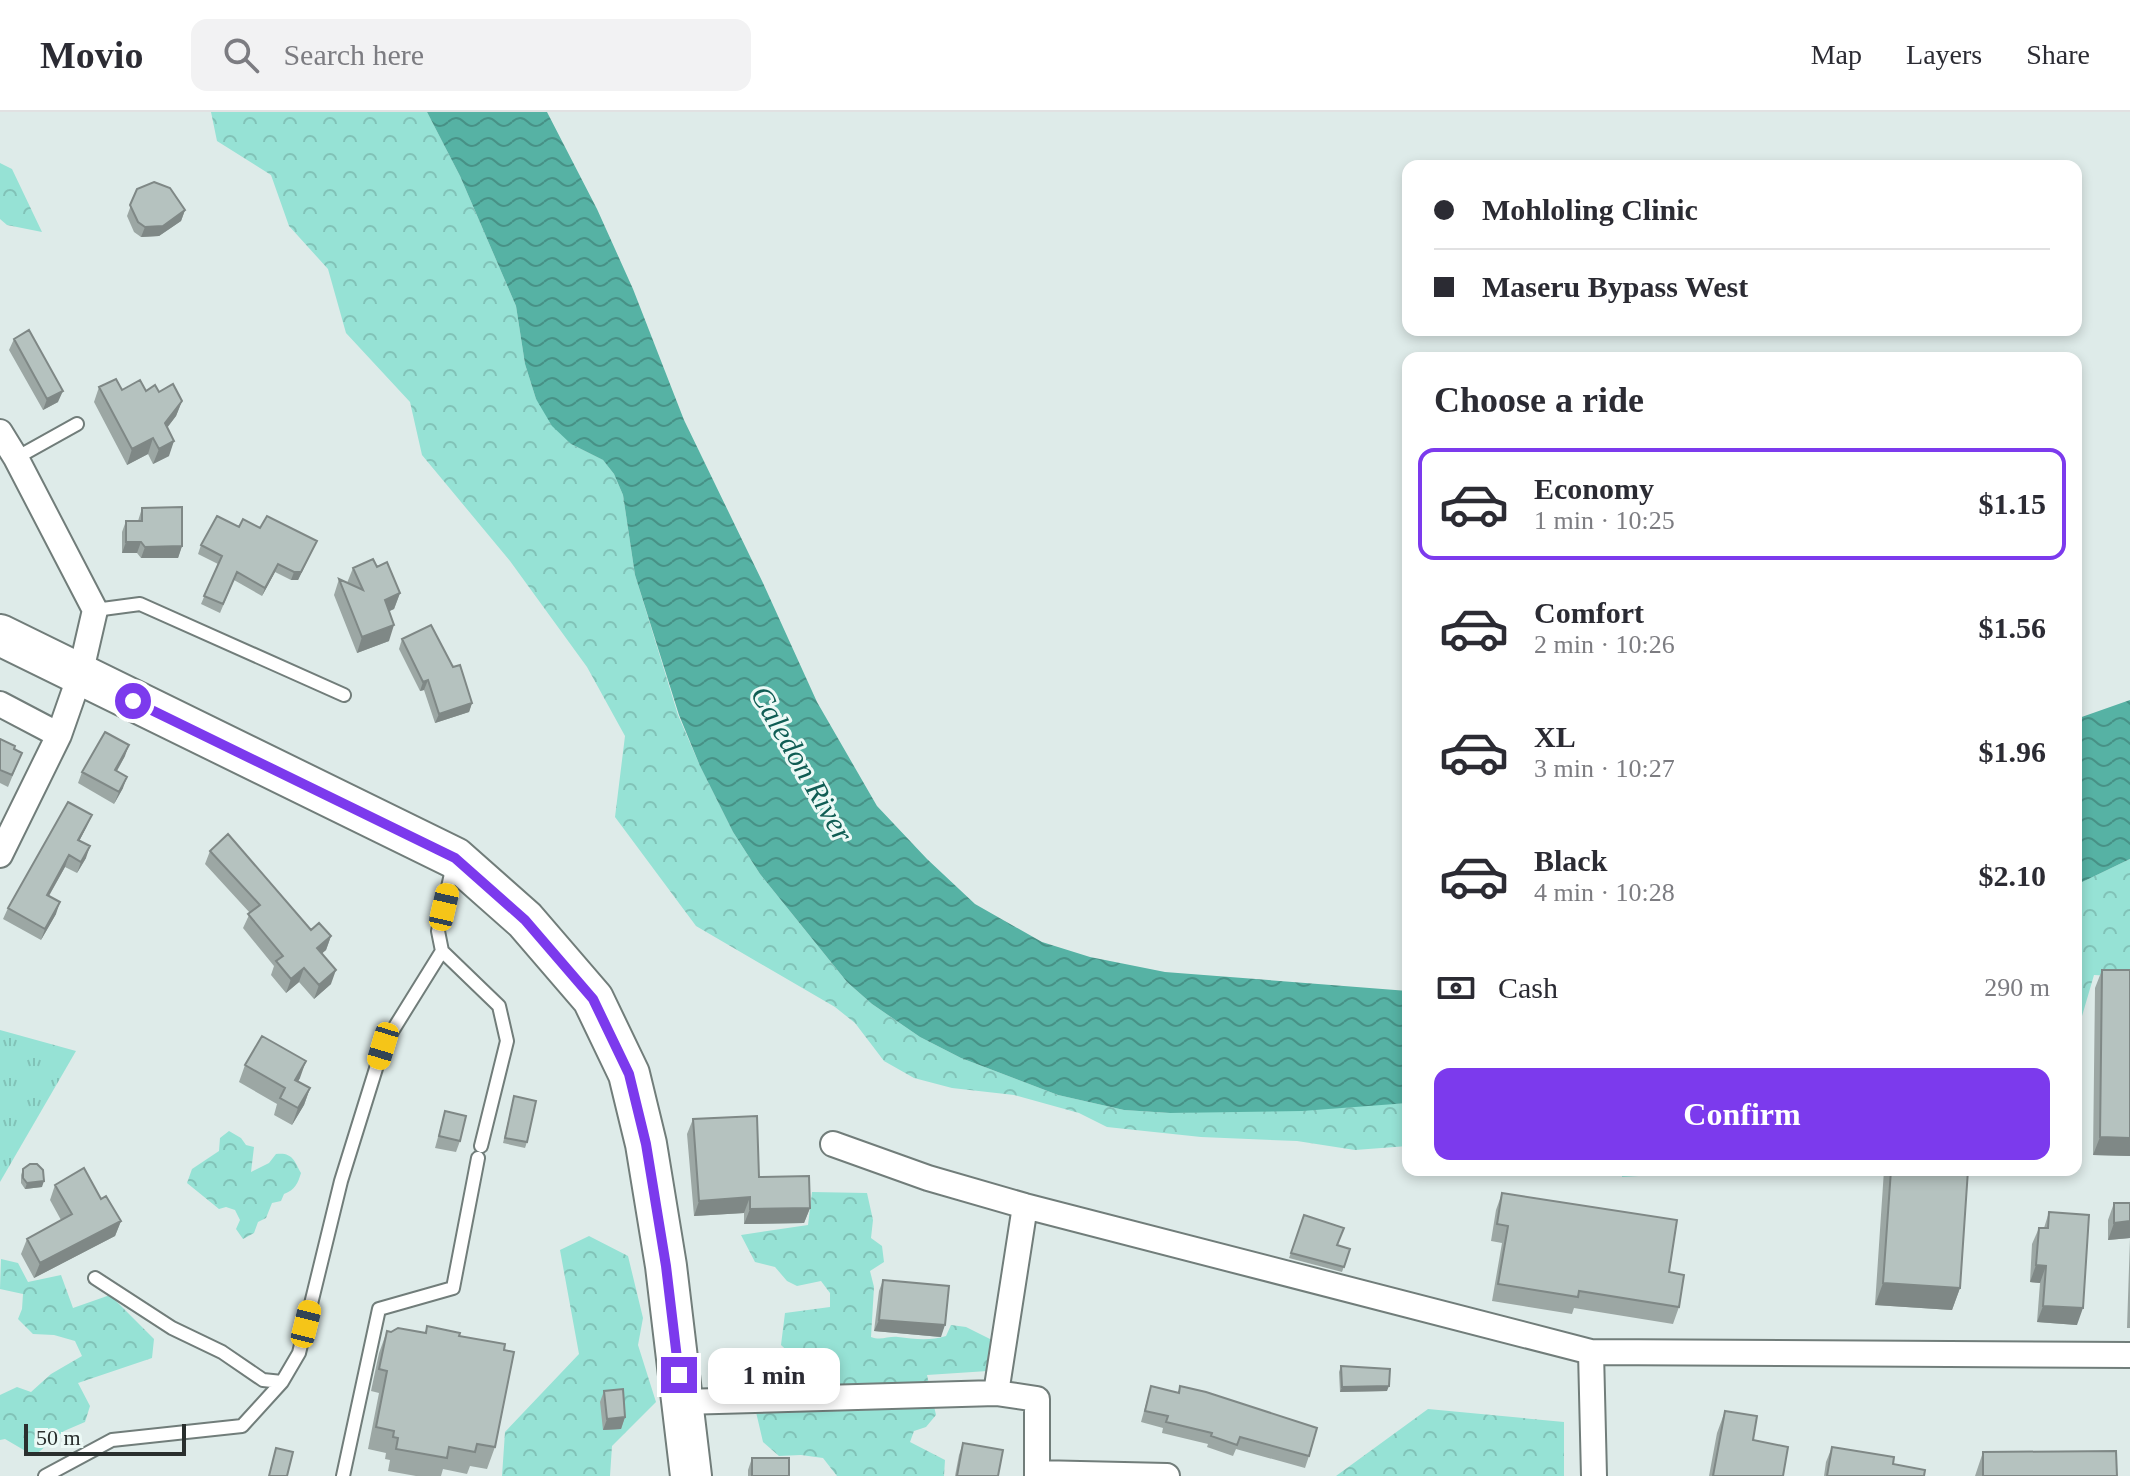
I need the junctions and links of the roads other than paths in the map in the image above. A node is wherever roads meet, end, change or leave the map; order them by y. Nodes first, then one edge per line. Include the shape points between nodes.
1 (77, 424) dead end
2 (0, 432) edge
3 (16, 458) junction
4 (95, 610) junction
5 (0, 635) edge
6 (80, 675) junction
7 (344, 695) dead end
8 (0, 704) edge
9 (59, 735) junction
10 (0, 855) edge
11 (455, 858) junction
12 (442, 951) junction
13 (833, 1144) dead end
14 (1025, 1206) junction
15 (95, 1278) dead end
16 (1591, 1352) junction
17 (2130, 1355) edge
18 (282, 1382) junction
19 (996, 1393) junction
20 (682, 1402) junction
21 (1037, 1474) edge
22 (45, 1476) edge
23 (343, 1476) edge
24 (691, 1476) edge
25 (1167, 1476) edge
26 (1594, 1476) edge

1 - 3 lane
2 - 3 street
3 - 4 street
4 - 6 street
4 - 7 lane via 140,604
5 - 6 main road
6 - 9 street
6 - 11 main road
8 - 9 street
9 - 10 street
11 - 12 lane via 438,931
11 - 20 main road via 525,920 593,999 629,1074 654,1190
12 - 18 lane via 383,1046 341,1181 299,1353
12 - 23 lane via 499,1006 507,1041 453,1288 379,1309
13 - 14 street
14 - 16 street
14 - 19 street
15 - 18 lane via 263,1380
16 - 17 street
16 - 26 street
18 - 22 lane via 242,1426 112,1440
19 - 20 street
19 - 21 street via 1037,1399
20 - 24 main road
21 - 25 street

